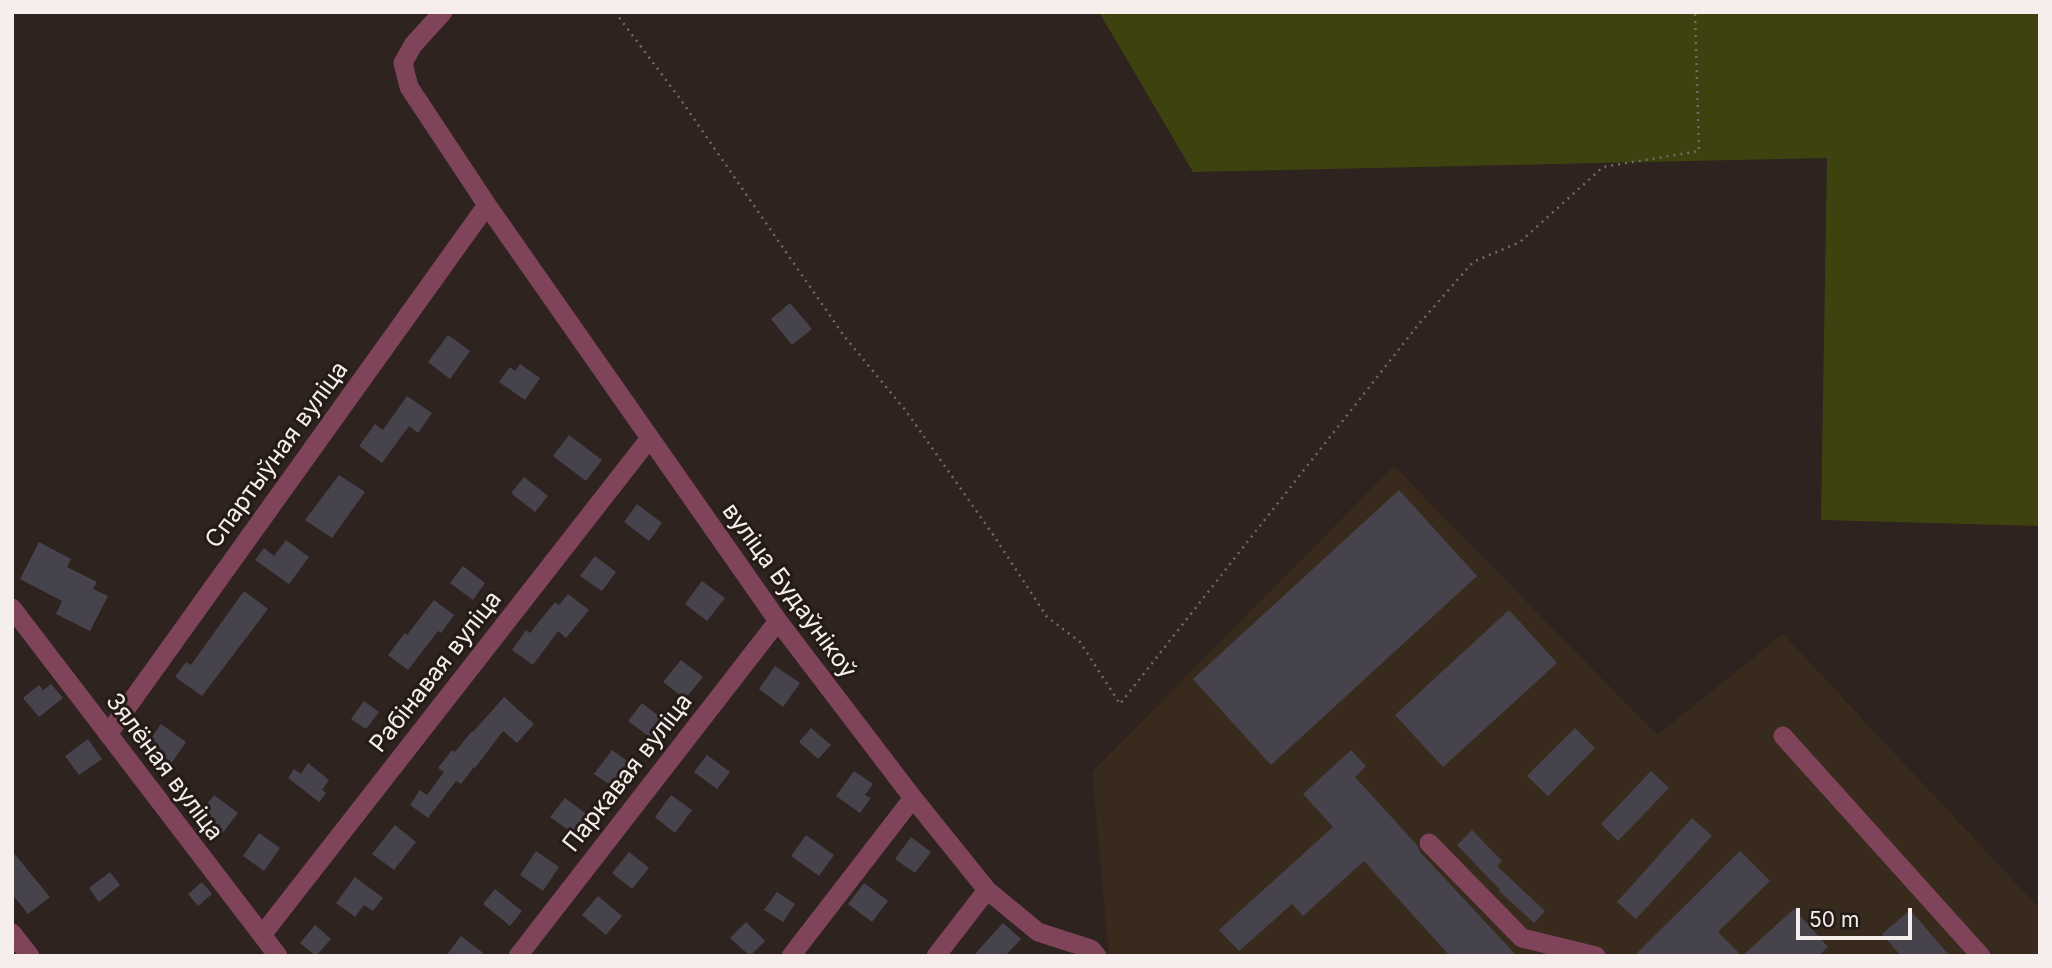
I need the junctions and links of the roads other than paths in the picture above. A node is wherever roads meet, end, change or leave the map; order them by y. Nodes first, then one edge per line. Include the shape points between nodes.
1 (443, 12) edge
2 (487, 205) junction
3 (650, 438) junction
4 (12, 608) edge
5 (778, 621) junction
6 (108, 734) junction
7 (1783, 737) dead end
8 (913, 798) junction
9 (1429, 843) dead end
10 (987, 890) junction
11 (12, 933) edge
12 (262, 935) junction
13 (30, 956) edge
14 (278, 956) edge
15 (518, 956) edge
16 (791, 956) edge
17 (936, 956) edge
18 (1097, 956) edge
19 (1596, 956) edge
20 (1981, 956) edge

1 - 2 street, вуліца Будаўнікоў via 403,63 409,87
2 - 3 street, вуліца Будаўнікоў
2 - 6 street, Спартыўная вуліца
3 - 5 street, вуліца Будаўнікоў
3 - 12 street, Рабінавая вуліца
4 - 6 street, Зялёная вуліца
5 - 8 street, вуліца Будаўнікоў
5 - 15 street, Паркавая вуліца
6 - 12 street, Зялёная вуліца
7 - 20 street
8 - 10 street, вуліца Будаўнікоў
8 - 16 street
9 - 19 street via 1522,938
10 - 17 street
10 - 18 street, вуліца Будаўнікоў via 1038,932 1091,949
11 - 13 street
12 - 14 street, Зялёная вуліца

